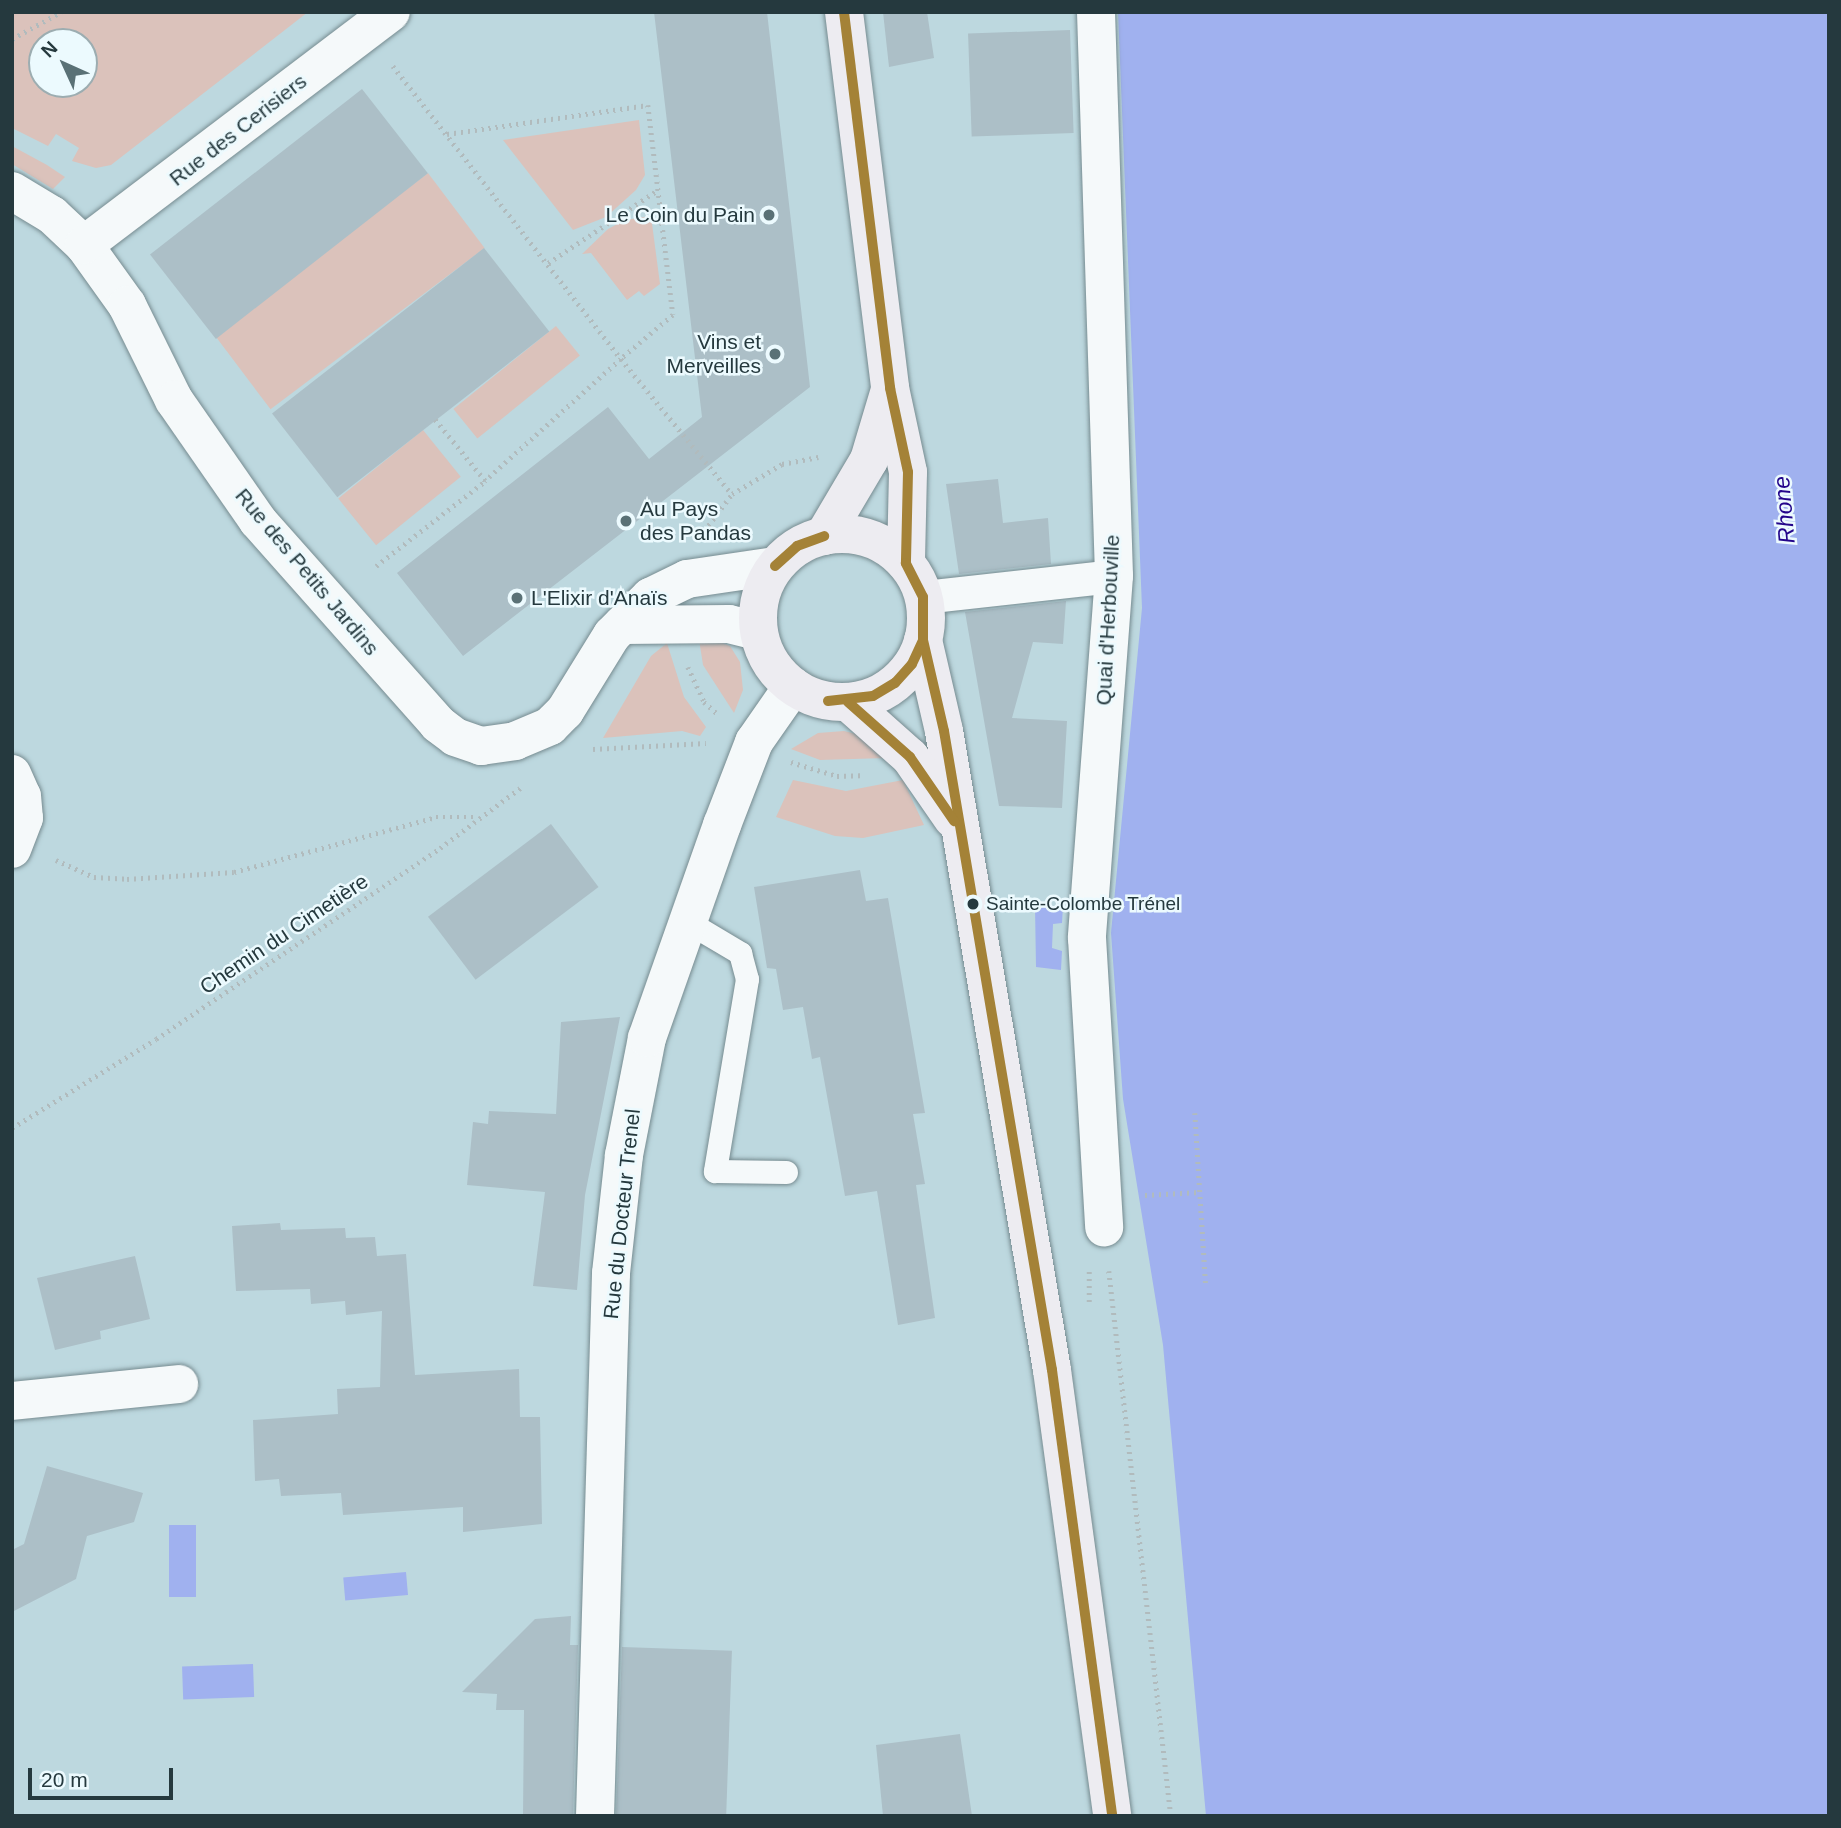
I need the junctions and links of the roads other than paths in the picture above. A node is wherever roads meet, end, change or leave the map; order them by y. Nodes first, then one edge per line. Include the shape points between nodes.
1 (391, 12) edge
2 (844, 12) edge
3 (1096, 12) edge
4 (12, 191) edge
5 (84, 246) junction
6 (890, 388) junction
7 (824, 536) junction
8 (906, 563) junction
9 (775, 566) junction
10 (1114, 576) junction
11 (923, 597) junction
12 (622, 625) junction
13 (758, 631) junction
14 (923, 640) junction
15 (793, 686) junction
16 (848, 702) junction
17 (12, 774) edge
18 (958, 827) junction
19 (15, 846) edge
20 (688, 922) junction
21 (786, 1172) dead end
22 (1103, 1212) road end
23 (179, 1384) dead end
24 (12, 1401) edge
25 (595, 1816) edge
26 (1112, 1816) edge

1 - 5 street, Rue des Cerisiers
2 - 6 main road
3 - 10 street, Quai d'Herbouville
4 - 5 street, Rue des Petits Jardins via 52,215
5 - 12 street, Rue des Petits Jardins via 127,305 174,400 258,521 438,724 481,746 515,741 550,726 565,711
6 - 7 main road via 869,460
6 - 8 main road via 908,472
7 - 8 main road via 868,538
7 - 9 main road via 797,546
8 - 11 main road
9 - 12 street, Rue des Petits Jardins via 687,579 650,597
9 - 13 main road via 760,596
10 - 11 street
10 - 22 street, Quai d'Herbouville via 1087,938
11 - 14 main road
12 - 13 street via 729,624
13 - 15 main road via 771,665
14 - 16 main road via 912,664 895,683 873,696
14 - 18 main road via 944,732
15 - 16 main road via 828,701
15 - 20 street, Rue du Docteur Trenel via 754,741
16 - 18 main road via 910,757
17 - 19 street via 23,807
18 - 26 main road via 1052,1370
20 - 21 lane via 740,953 747,979 715,1171
20 - 25 street, Rue du Docteur Trenel via 647,1038 624,1155 611,1273
23 - 24 street

